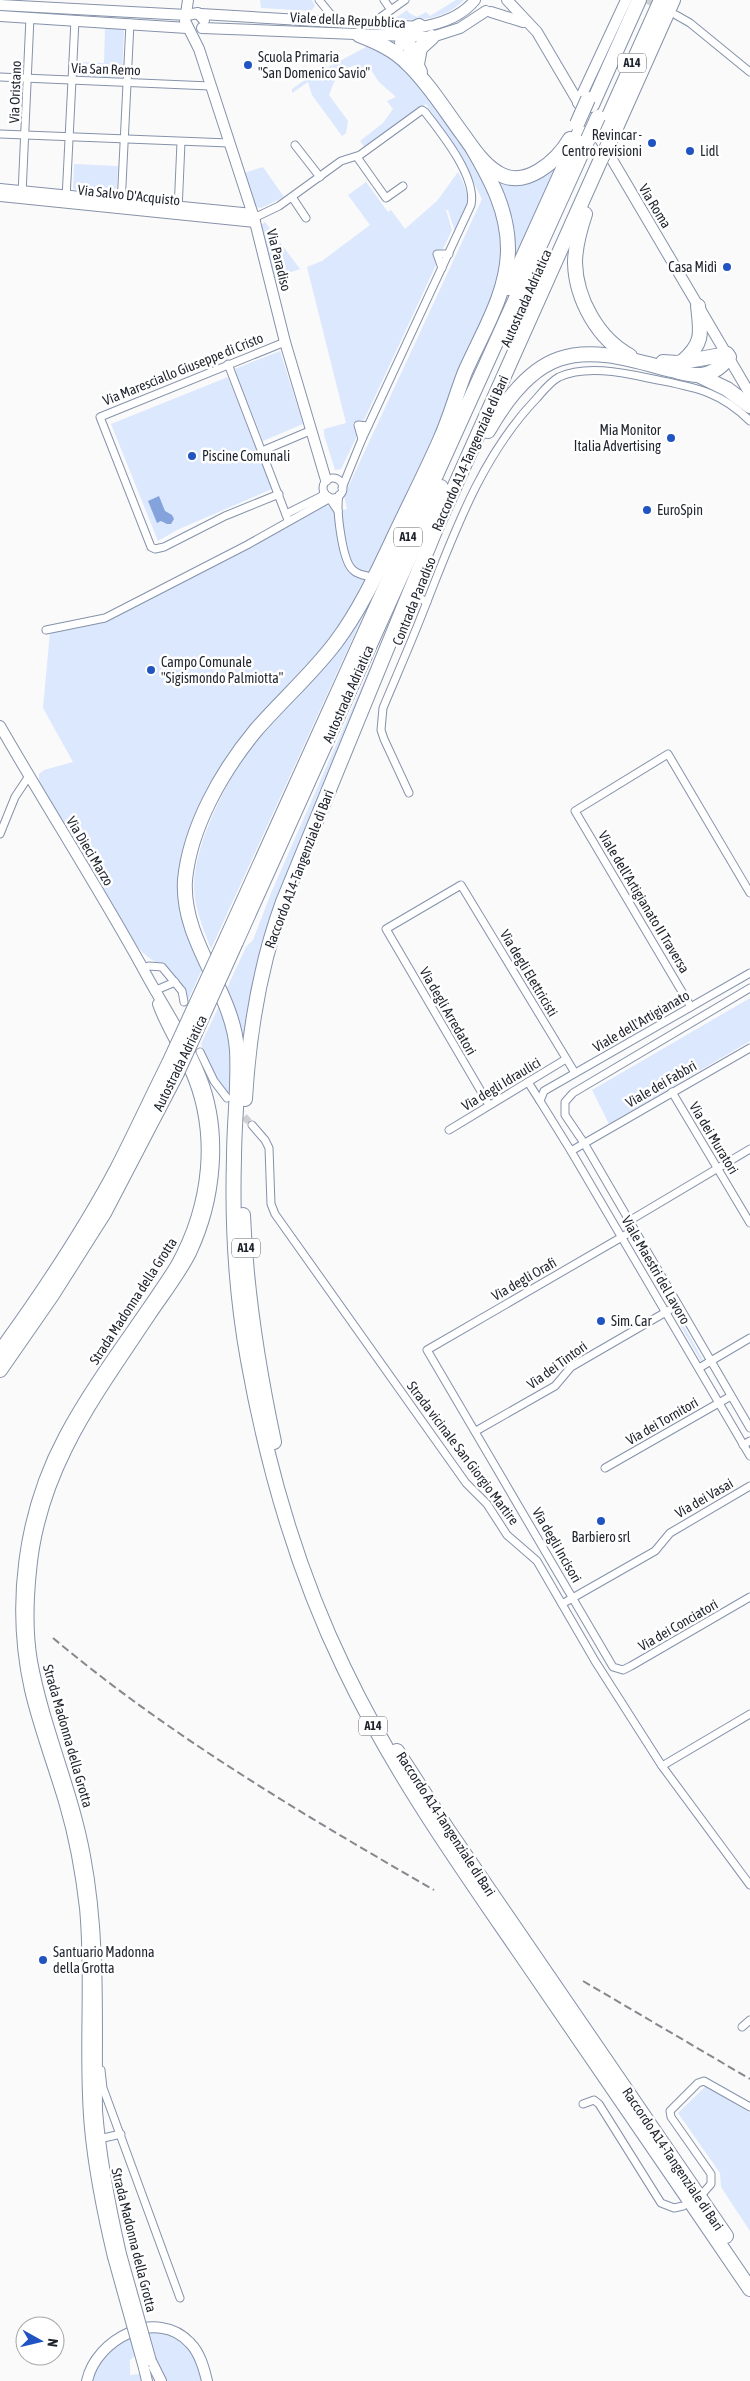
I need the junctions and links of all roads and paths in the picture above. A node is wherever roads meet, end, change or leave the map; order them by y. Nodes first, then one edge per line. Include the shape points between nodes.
1 (188, 0) edge
2 (319, 0) edge
3 (384, 0) edge
4 (405, 0) edge
5 (476, 0) edge
6 (506, 0) edge
7 (626, 0) edge
8 (638, 0) edge
9 (651, 0) edge
10 (661, 0) edge
11 (673, 0) edge
12 (0, 5) edge
13 (391, 10) junction
14 (488, 12) junction
15 (196, 14) junction
16 (0, 16) edge
17 (676, 16) dead end
18 (30, 17) junction
19 (74, 20) junction
20 (312, 22) junction
21 (337, 22) junction
22 (130, 23) junction
23 (370, 24) junction
24 (390, 25) junction
25 (419, 26) junction
26 (194, 29) junction
27 (538, 32) junction
28 (359, 35) junction
29 (405, 36) junction
30 (432, 36) junction
31 (402, 58) junction
32 (417, 68) junction
33 (750, 72) edge
34 (0, 77) edge
35 (28, 79) junction
36 (72, 81) junction
37 (128, 82) junction
38 (210, 86) junction
39 (427, 86) junction
40 (598, 119) junction
41 (0, 134) edge
42 (25, 135) junction
43 (69, 136) junction
44 (124, 138) junction
45 (181, 142) junction
46 (229, 143) junction
47 (295, 144) dead end
48 (591, 144) junction
49 (473, 149) junction
50 (357, 157) junction
51 (320, 177) junction
52 (404, 186) dead end
53 (0, 189) edge
54 (22, 195) junction
55 (0, 196) edge
56 (292, 197) junction
57 (66, 199) junction
58 (122, 205) junction
59 (178, 210) junction
60 (254, 218) junction
61 (306, 218) dead end
62 (698, 306) junction
63 (285, 342) junction
64 (728, 356) junction
65 (683, 362) junction
66 (228, 364) junction
67 (697, 375) junction
68 (750, 394) edge
69 (750, 406) edge
70 (750, 421) edge
71 (312, 430) junction
72 (441, 437) junction
73 (262, 451) junction
74 (350, 467) junction
75 (331, 479) junction
76 (342, 488) junction
77 (279, 494) junction
78 (326, 494) junction
79 (339, 495) junction
80 (338, 511) junction
81 (287, 517) junction
82 (437, 526) junction
83 (367, 576) dead end
84 (415, 596) dead end
85 (427, 602) junction
86 (46, 630) dead end
87 (0, 726) edge
88 (29, 776) junction
89 (409, 793) dead end
90 (0, 834) edge
91 (461, 885) joint
92 (750, 894) edge
93 (142, 969) junction
94 (750, 973) edge
95 (175, 982) junction
96 (750, 988) edge
97 (154, 991) junction
98 (184, 1002) dead end
99 (691, 1007) junction
100 (750, 1048) edge
101 (200, 1052) dead end
102 (566, 1059) junction
103 (173, 1068) junction
104 (575, 1073) junction
105 (528, 1082) junction
106 (672, 1092) junction
107 (227, 1098) dead end
108 (540, 1101) junction
109 (489, 1105) junction
110 (565, 1115) joint
111 (252, 1125) tunnel mouth
112 (449, 1130) dead end
113 (584, 1143) junction
114 (750, 1149) edge
115 (571, 1151) junction
116 (717, 1167) junction
117 (629, 1221) junction
118 (750, 1223) edge
119 (634, 1230) junction
120 (622, 1237) junction
121 (678, 1305) junction
122 (665, 1312) junction
123 (750, 1338) edge
124 (427, 1350) joint
125 (0, 1352) edge
126 (711, 1362) junction
127 (699, 1368) junction
128 (0, 1370) edge
129 (731, 1396) junction
130 (719, 1404) junction
131 (750, 1428) edge
132 (476, 1431) junction
133 (747, 1443) edge
134 (750, 1456) edge
135 (606, 1468) dead end
136 (750, 1486) edge
137 (750, 1597) edge
138 (573, 1598) junction
139 (562, 1604) junction
140 (618, 1670) joint
141 (750, 1714) edge
142 (662, 1766) junction
143 (750, 1885) edge
144 (750, 2020) edge
145 (742, 2027) dead end
146 (96, 2035) junction
147 (583, 2104) dead end
148 (750, 2107) edge
149 (121, 2134) junction
150 (99, 2139) junction
151 (704, 2192) dead end
152 (683, 2206) dead end
153 (117, 2256) junction
154 (750, 2272) edge
155 (750, 2289) edge
156 (180, 2298) dead end
157 (147, 2364) junction
158 (87, 2381) edge
159 (146, 2381) edge
160 (156, 2381) edge
161 (161, 2381) edge
162 (208, 2381) edge

1 - 15 main road
2 - 20 street via 320,14
2 - 21 street
3 - 13 street
4 - 13 street
5 - 14 main road
5 - 25 main road, Viale della Repubblica via 455,16
6 - 14 main road, Viale della Repubblica via 499,10
6 - 27 main road, Via Roma
7 - 40 main road
8 - 40 highway, Raccordo A14-Tangenziale di Bari / A14
9 - 40 highway, A14
10 - 40 highway, A14
11 - 40 highway, Raccordo A14-Tangenziale di Bari / A14 via 657,36
12 - 15 main road, Viale della Repubblica
13 - 23 street
14 - 27 main road via 514,18
14 - 30 main road, Viale della Repubblica via 460,28
15 - 20 main road, Viale della Repubblica
15 - 26 main road via 204,22
15 - 26 main road via 185,22
16 - 18 main road, Viale della Repubblica
17 - 33 street via 690,23
18 - 19 main road, Viale della Repubblica
18 - 35 street, Via Oristano
19 - 22 main road, Viale della Repubblica
19 - 36 street
20 - 21 main road, Viale della Repubblica
21 - 23 main road, Viale della Repubblica
22 - 26 main road, Viale della Repubblica
22 - 37 street
23 - 24 main road, Viale della Repubblica
24 - 25 main road, Viale della Repubblica
24 - 29 highway
25 - 29 highway
26 - 28 main road, Viale della Repubblica via 229,27
26 - 38 main road, Via Paradiso
27 - 40 main road, Via Roma
28 - 29 main road, Viale della Repubblica
28 - 31 highway
29 - 30 main road, Viale della Repubblica
29 - 31 highway via 400,46
29 - 32 highway
30 - 32 highway via 418,53
31 - 39 highway
32 - 39 highway
34 - 35 street, Via San Remo
35 - 36 street, Via San Remo
35 - 42 street, Via Oristano
36 - 37 street, Via San Remo
36 - 43 street
37 - 38 street, Via San Remo
37 - 44 street
38 - 46 main road, Via Paradiso
39 - 49 highway
40 - 48 highway, Raccordo A14-Tangenziale di Bari / A14
40 - 48 highway, Raccordo A14-Tangenziale di Bari / A14, bridge
40 - 62 main road, Via Roma
41 - 42 street
42 - 43 street
42 - 54 street, Via Oristano
43 - 44 street
43 - 57 street
44 - 45 street
44 - 58 street
45 - 46 street
45 - 59 street
46 - 60 main road, Via Paradiso
47 - 51 street
48 - 49 highway via 568,141 553,160 533,174 521,177 498,173
48 - 65 highway via 586,210 576,249 577,283 585,306 604,334 624,352 646,361
48 - 72 highway, Raccordo A14-Tangenziale di Bari / A14
48 - 82 highway, Raccordo A14-Tangenziale di Bari / A14
48 - 103 highway, Autostrada Adriatica / A14, bridge
49 - 72 highway via 493,185 503,212 508,238 507,269 501,292
50 - 51 street via 341,161
50 - 52 street via 386,198
50 - 74 street via 420,111 426,112 452,147 472,192 471,205
51 - 56 street
53 - 54 main road, Via Salvo D'Acquisto
54 - 55 main road, Via Salvo D'Acquisto
54 - 57 main road, Via Salvo D'Acquisto
56 - 60 street
56 - 61 street
57 - 58 main road, Via Salvo D'Acquisto
58 - 59 main road, Via Salvo D'Acquisto
59 - 60 main road, Via Salvo D'Acquisto
60 - 63 main road, Via Paradiso
62 - 64 main road, Via Roma
62 - 65 highway via 701,335 697,348
63 - 66 street, Via Maresciallo Giuseppe di Cristo
63 - 71 main road, Via Paradiso
64 - 65 highway
64 - 67 highway via 718,370
64 - 68 main road, Via Roma
66 - 73 street
66 - 77 street, Via Maresciallo Giuseppe di Cristo via 100,417 151,546 155,549
67 - 69 highway via 727,389
67 - 82 highway via 613,356 569,356 545,366 526,380 494,419
70 - 85 street, Contrada Paradiso via 726,400 686,386 604,372 579,372 556,379 510,428 492,455 451,541
71 - 73 street
71 - 75 main road, Via Paradiso
72 - 155 highway, Raccordo A14-Tangenziale di Bari / A14 via 353,618 319,663 245,745 221,782 194,840 186,874 187,909 194,934 232,1019 236,1042 234,1200 240,1309 247,1355 280,1498 321,1617 368,1718 423,1810
73 - 77 street
74 - 75 street via 344,474
74 - 76 street
75 - 76 street via 341,482
75 - 78 street via 323,486
76 - 79 street
77 - 81 street
78 - 79 street via 334,498
78 - 80 street
78 - 81 street via 327,500
79 - 80 street
80 - 83 street via 349,566
81 - 86 street via 247,545 105,618
82 - 154 highway, Raccordo A14-Tangenziale di Bari / A14 via 283,902 264,964 248,1067 243,1155 248,1291 260,1375 276,1448 308,1556 347,1653 391,1741 453,1838
84 - 85 street
85 - 89 street, Contrada Paradiso via 381,718 384,739
87 - 88 main road, Via Dieci Marzo
88 - 90 street via 15,797
88 - 93 main road, Via Dieci Marzo
91 - 102 street, Via degli Elettricisti
91 - 109 street, Via degli Arredatori via 386,929
92 - 99 street, Viale dell'Artigianato II Traversa via 668,754 574,811
93 - 95 street via 162,967
93 - 97 main road, Via Dieci Marzo
94 - 99 street, Viale dell'Artigianato
95 - 97 street
95 - 98 street via 182,991
96 - 110 street, Viale dell'Artigianato via 573,1093 565,1102
97 - 146 main road, Strada Madonna della Grotta via 177,1027 208,1099 214,1150 209,1198 201,1227 184,1264 86,1412 62,1455 42,1512 29,1594 32,1658 42,1705 72,1801 90,1882
97 - 153 main road, Strada Madonna della Grotta via 190,1070 202,1105 207,1140 204,1190 194,1226 176,1265 73,1419 50,1465 28,1536 21,1601 22,1639 30,1689 66,1807 82,1882 88,1959 90,2126 97,2177
99 - 104 street, Viale dell'Artigianato
100 - 106 street, Viale dei Fabbri
101 - 107 street via 214,1081
102 - 104 street, Via degli Elettricisti
102 - 105 street, Via degli Idraulici
103 - 125 highway, Autostrada Adriatica / A14 via 91,1214
103 - 128 highway, Autostrada Adriatica / A14 via 104,1213
104 - 108 street, Viale dell'Artigianato via 544,1091
105 - 108 street, Viale Maestri del Lavoro
105 - 109 street, Via degli Idraulici
106 - 113 street, Viale dei Fabbri
106 - 116 street, Via dei Muratori
108 - 115 street, Viale Maestri del Lavoro
109 - 112 street, Via degli Idraulici
110 - 113 street, Viale Maestri del Lavoro
111 - 139 street, Strada vicinale San Giorgio Martire via 268,1148 271,1204 275,1214 447,1458 487,1504 507,1535 537,1561
113 - 115 street, Viale dei Fabbri
113 - 117 street, Viale Maestri del Lavoro
114 - 116 street
115 - 120 street, Viale Maestri del Lavoro
116 - 117 street
116 - 118 street, Via dei Muratori
117 - 119 street, Viale Maestri del Lavoro
119 - 120 street, Via degli Orafi
119 - 121 street, Viale Maestri del Lavoro
120 - 122 street, Viale Maestri del Lavoro
120 - 124 street, Via degli Orafi
121 - 122 street, Via dei Tintori
121 - 126 street, Viale Maestri del Lavoro
122 - 127 street, Viale Maestri del Lavoro
122 - 132 street, Via dei Tintori via 571,1367 555,1386
123 - 126 street
124 - 132 street, Via degli Incisori
126 - 127 street
126 - 129 street, Viale Maestri del Lavoro
127 - 130 street, Viale Maestri del Lavoro
129 - 130 street, Via dei Tornitori
129 - 131 street, Viale Maestri del Lavoro
130 - 133 street, Viale Maestri del Lavoro
130 - 135 street, Via dei Tornitori
132 - 138 street, Via degli Incisori
133 - 134 street, Viale Maestri del Lavoro
136 - 138 street, Via dei Vasai via 670,1532 655,1552
137 - 140 street, Via dei Conciatori via 631,1666
138 - 139 street
138 - 140 street, Via degli Incisori
139 - 142 street, Strada vicinale San Giorgio Martire
141 - 142 street
142 - 143 street, Strada vicinale San Giorgio Martire
144 - 145 street
146 - 149 street via 103,2088
146 - 150 main road, Strada Madonna della Grotta
147 - 152 street via 594,2100 599,2104 661,2203 674,2208
148 - 151 street via 704,2081 670,2110 671,2117 711,2174 712,2184
149 - 150 street
149 - 156 street
150 - 153 main road, Strada Madonna della Grotta
153 - 157 main road, Strada Madonna della Grotta, bridge
157 - 159 main road
157 - 160 main road, Strada Madonna della Grotta
157 - 161 main road
158 - 162 main road via 106,2348 121,2336 147,2328 178,2333 190,2342

